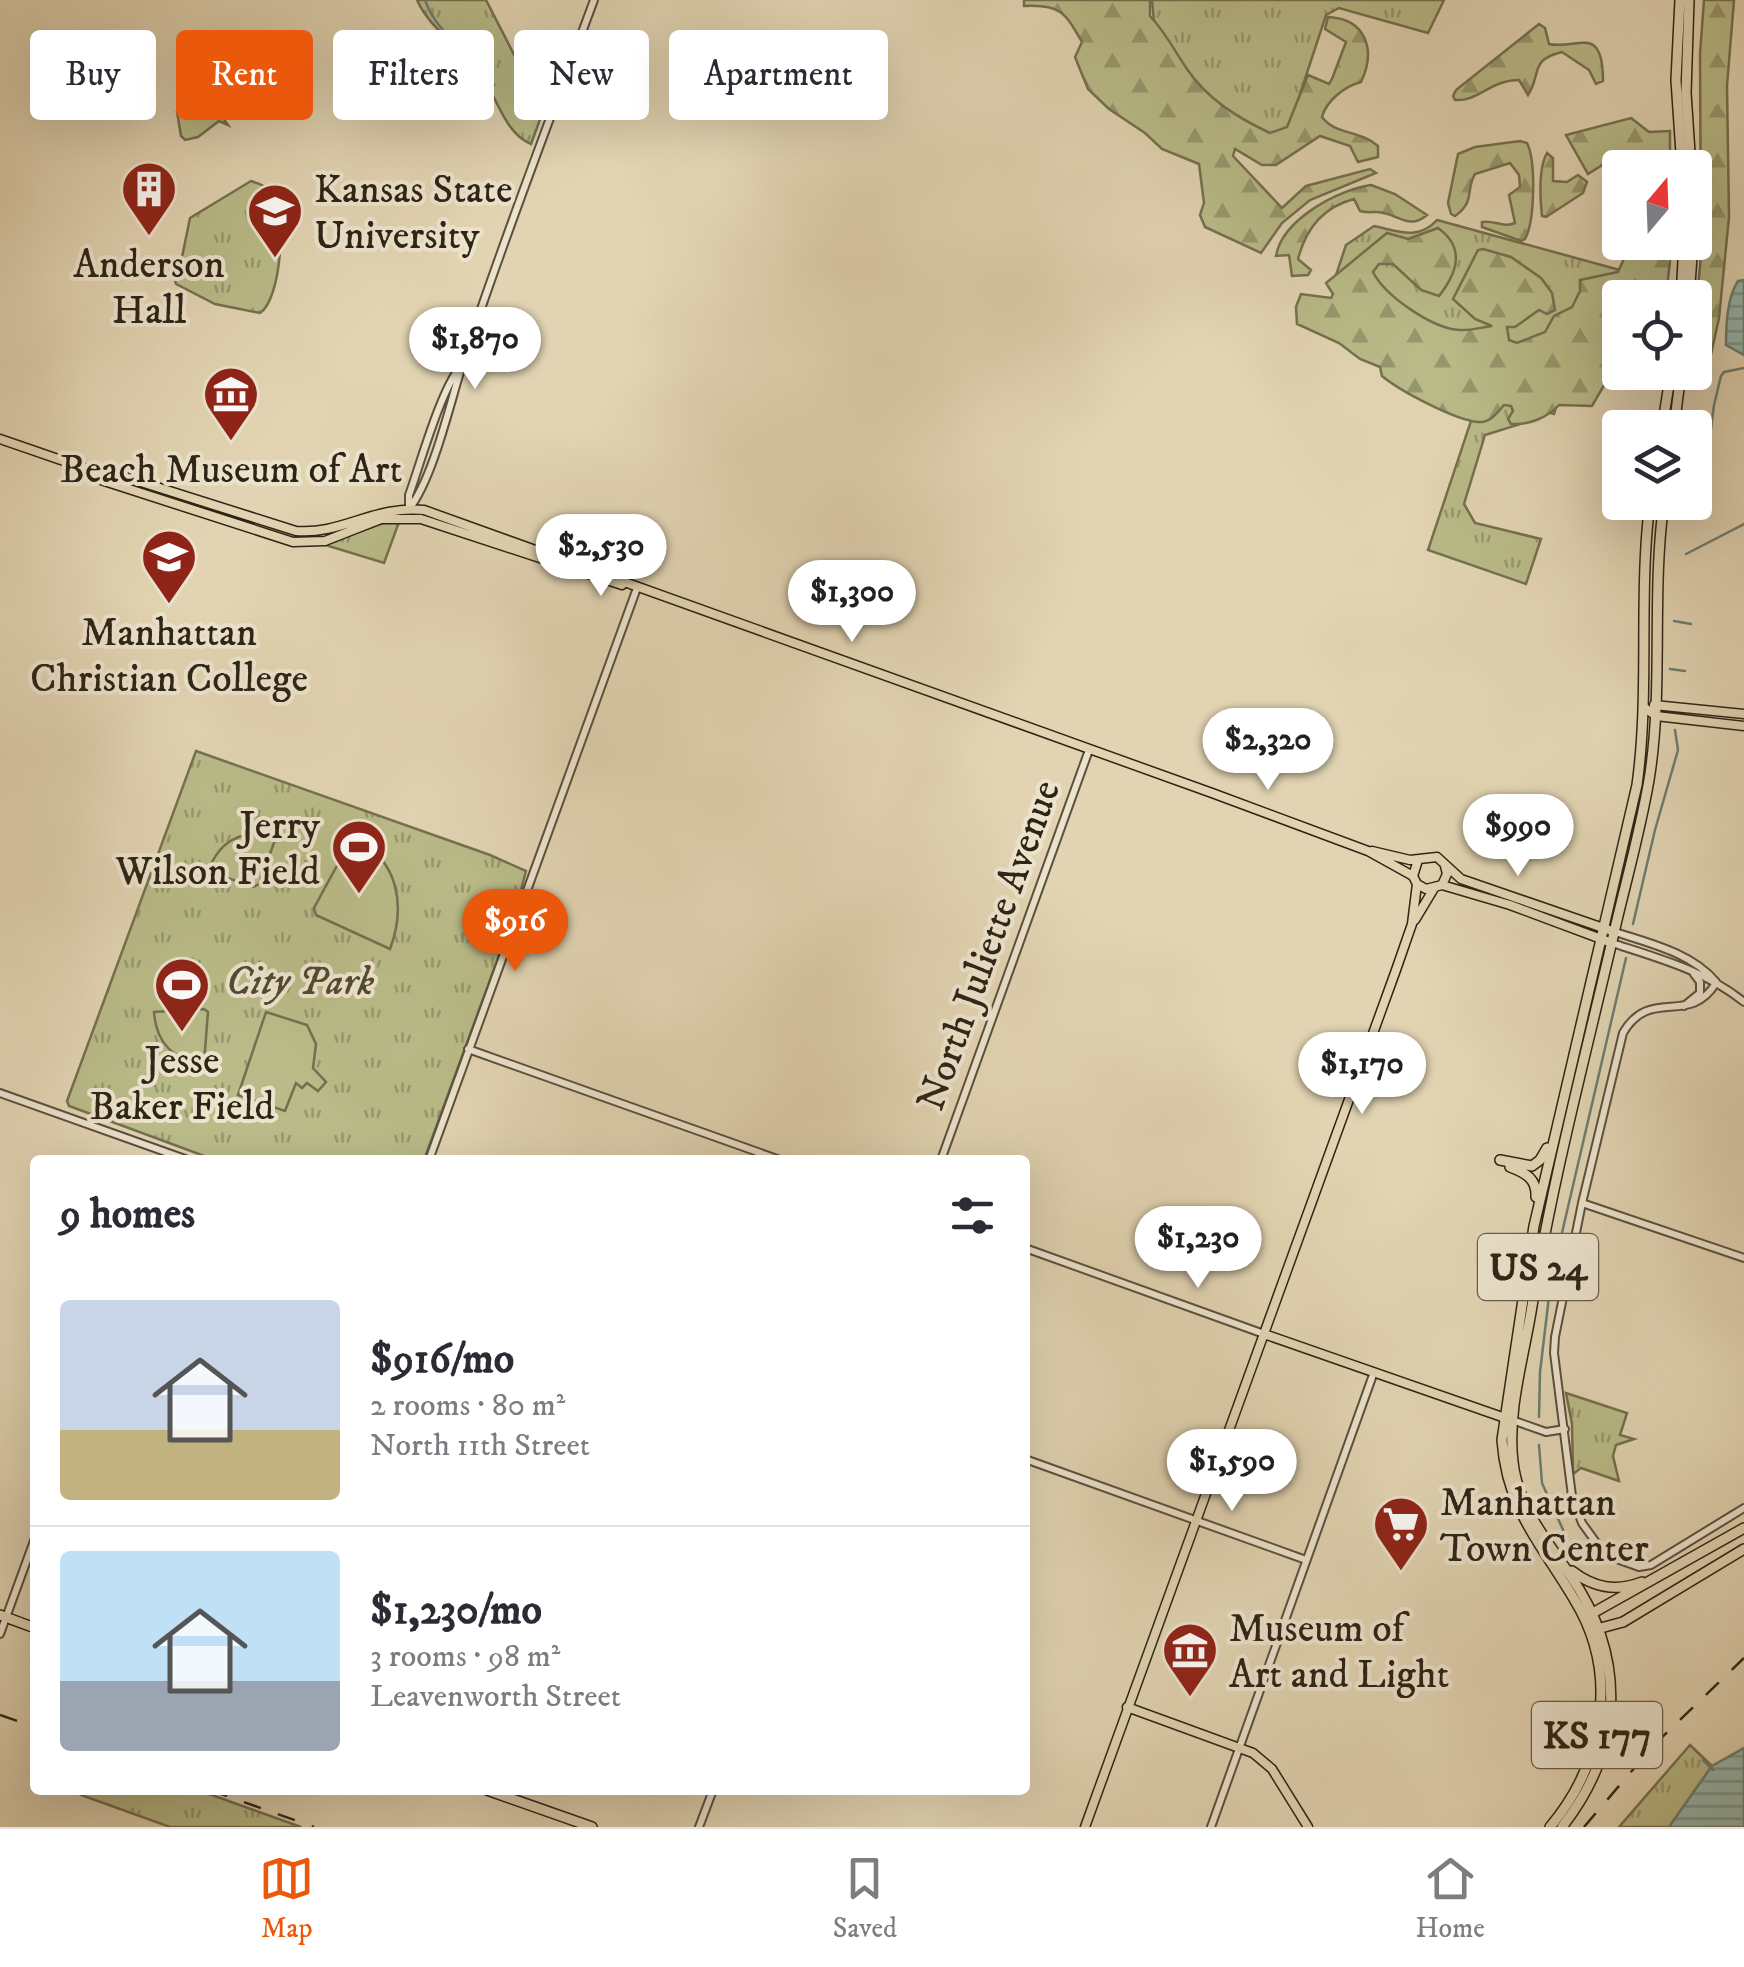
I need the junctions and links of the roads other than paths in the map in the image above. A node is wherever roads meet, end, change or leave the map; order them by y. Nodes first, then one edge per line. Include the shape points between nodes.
1 (594, 0) edge
2 (1680, 0) edge
3 (1689, 0) edge
4 (1681, 150) edge
5 (1690, 150) edge
6 (0, 440) edge
7 (408, 513) junction
8 (1648, 520) joint
9 (1660, 520) edge
10 (1637, 527) dead end
11 (637, 588) junction
12 (1657, 705) junction
13 (1645, 708) junction
14 (1744, 714) edge
15 (1656, 716) junction
16 (1709, 722) junction
17 (1742, 725) edge
18 (1089, 750) junction
19 (1368, 851) junction
20 (1418, 860) junction
21 (1446, 866) junction
22 (1415, 880) junction
23 (1438, 887) junction
24 (1412, 924) junction
25 (1608, 935) junction
26 (1688, 969) junction
27 (1716, 983) junction
28 (1744, 1002) edge
29 (1683, 1007) junction
30 (468, 1049) junction
31 (1567, 1083) junction
32 (0, 1093) edge
33 (165, 1155) edge
34 (431, 1155) edge
35 (766, 1155) edge
36 (943, 1155) edge
37 (1582, 1204) junction
38 (1534, 1226) junction
39 (1030, 1250) edge
40 (1744, 1258) edge
41 (1264, 1334) junction
42 (1374, 1372) junction
43 (1508, 1419) junction
44 (1565, 1429) junction
45 (1030, 1461) edge
46 (1744, 1508) edge
47 (1195, 1520) junction
48 (1744, 1528) edge
49 (1744, 1549) edge
50 (30, 1550) edge
51 (1557, 1556) junction
52 (1306, 1560) junction
53 (1654, 1580) junction
54 (1589, 1615) junction
55 (3, 1616) edge
56 (1623, 1622) junction
57 (30, 1626) edge
58 (1595, 1630) junction
59 (0, 1634) edge
60 (1608, 1656) junction
61 (1127, 1707) junction
62 (1240, 1748) junction
63 (502, 1795) edge
64 (711, 1795) edge
65 (592, 1827) edge
66 (700, 1827) edge
67 (1085, 1827) edge
68 (1211, 1827) edge
69 (1308, 1827) edge
70 (1550, 1827) edge
71 (1562, 1827) edge

1 - 7 street
2 - 4 highway
3 - 5 highway
6 - 7 main road via 293,542 324,540
7 - 11 main road
8 - 10 highway
8 - 13 highway, US 24
9 - 12 highway, US 24
11 - 18 main road
11 - 30 street
12 - 13 main road
12 - 14 main road
12 - 15 highway, US 24
13 - 15 main road
13 - 25 highway, US 24
14 - 16 main road
15 - 16 main road
15 - 25 highway, US 24 via 1647,792
16 - 17 main road
18 - 19 main road
18 - 36 street, North Juliette Avenue
19 - 20 main road
19 - 22 main road
20 - 21 main road via 1431,856
20 - 22 main road
21 - 23 main road
21 - 25 main road via 1461,880
22 - 23 main road
22 - 24 main road
23 - 24 main road
23 - 25 main road
24 - 41 main road
25 - 26 street
25 - 27 street via 1696,963
25 - 31 highway, US 24
25 - 43 highway, US 24
26 - 27 street
26 - 29 street via 1702,988
27 - 28 street
27 - 29 street via 1700,1002
29 - 37 street via 1647,1008 1623,1033
30 - 34 street
30 - 35 street
31 - 38 highway, US 24
31 - 38 highway via 1540,1160 1532,1166 1500,1160 1535,1183
32 - 33 street
37 - 40 street
37 - 44 street via 1554,1353
38 - 43 highway, US 24
39 - 41 street
41 - 42 main road
41 - 47 main road
42 - 43 main road
42 - 52 street
43 - 44 street via 1546,1432
43 - 51 highway, US 24 via 1517,1484
43 - 54 highway, US 24 via 1504,1468 1511,1494
44 - 46 street via 1577,1512 1600,1548 1628,1565 1651,1565
45 - 47 street
47 - 52 street
47 - 61 main road
48 - 53 highway, US 24
49 - 56 highway
50 - 55 street
51 - 53 highway, US 24 via 1602,1587
51 - 54 highway
52 - 62 street
53 - 54 highway, US 24
54 - 58 highway, US 24
55 - 57 highway
55 - 59 street
56 - 58 highway
56 - 60 highway via 1611,1636
58 - 60 highway, KS 177
58 - 70 highway, KS 177 via 1598,1732 1582,1782
60 - 71 highway, KS 177 via 1606,1738 1588,1790
61 - 62 main road
61 - 67 main road
62 - 68 street
62 - 69 main road via 1272,1768
63 - 65 highway
64 - 66 street

